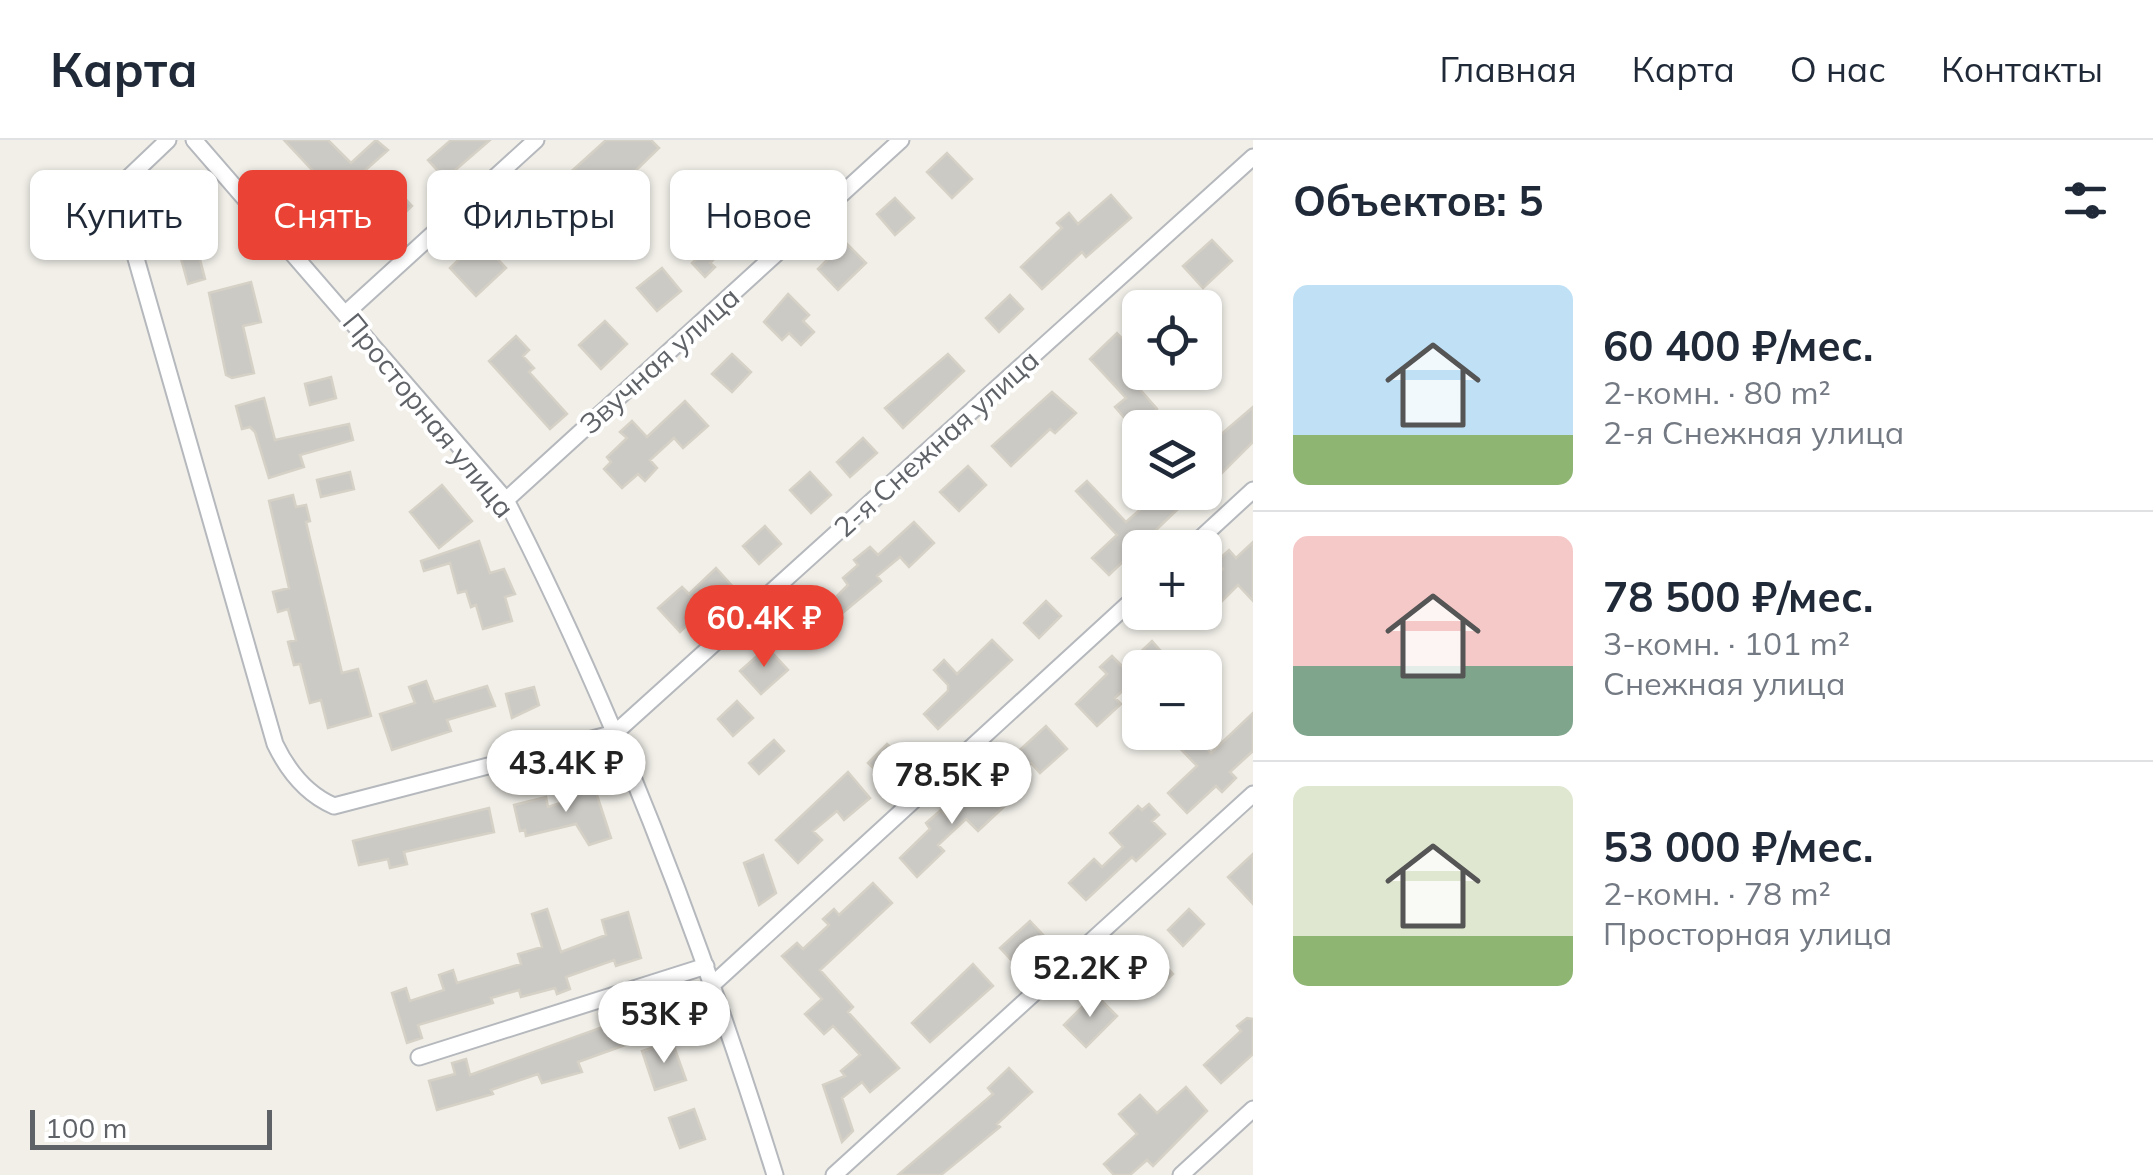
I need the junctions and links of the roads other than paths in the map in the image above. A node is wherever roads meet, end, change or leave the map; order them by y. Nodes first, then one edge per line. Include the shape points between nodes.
1 (168, 140) edge
2 (194, 140) edge
3 (536, 140) edge
4 (901, 140) edge
5 (1253, 157) edge
6 (346, 314) junction
7 (1253, 490) edge
8 (506, 500) junction
9 (1210, 530) edge
10 (1122, 609) edge
11 (615, 733) junction
12 (1253, 794) edge
13 (706, 966) junction
14 (712, 985) junction
15 (420, 1057) dead end
16 (1253, 1109) edge
17 (775, 1175) edge
18 (834, 1175) edge
19 (1180, 1175) edge

1 - 11 street, 2-я Снежная улица via 125,181 121,206 285,766 317,799 334,806
2 - 6 street, Просторная улица
3 - 6 street
4 - 8 street, Звучная улица
5 - 11 street, 2-я Снежная улица
6 - 8 street, Просторная улица
7 - 9 street
8 - 11 street, Просторная улица
10 - 14 street
11 - 13 street, Просторная улица
12 - 18 street
13 - 14 street, Просторная улица
13 - 15 street
14 - 17 street, Просторная улица
16 - 19 street

